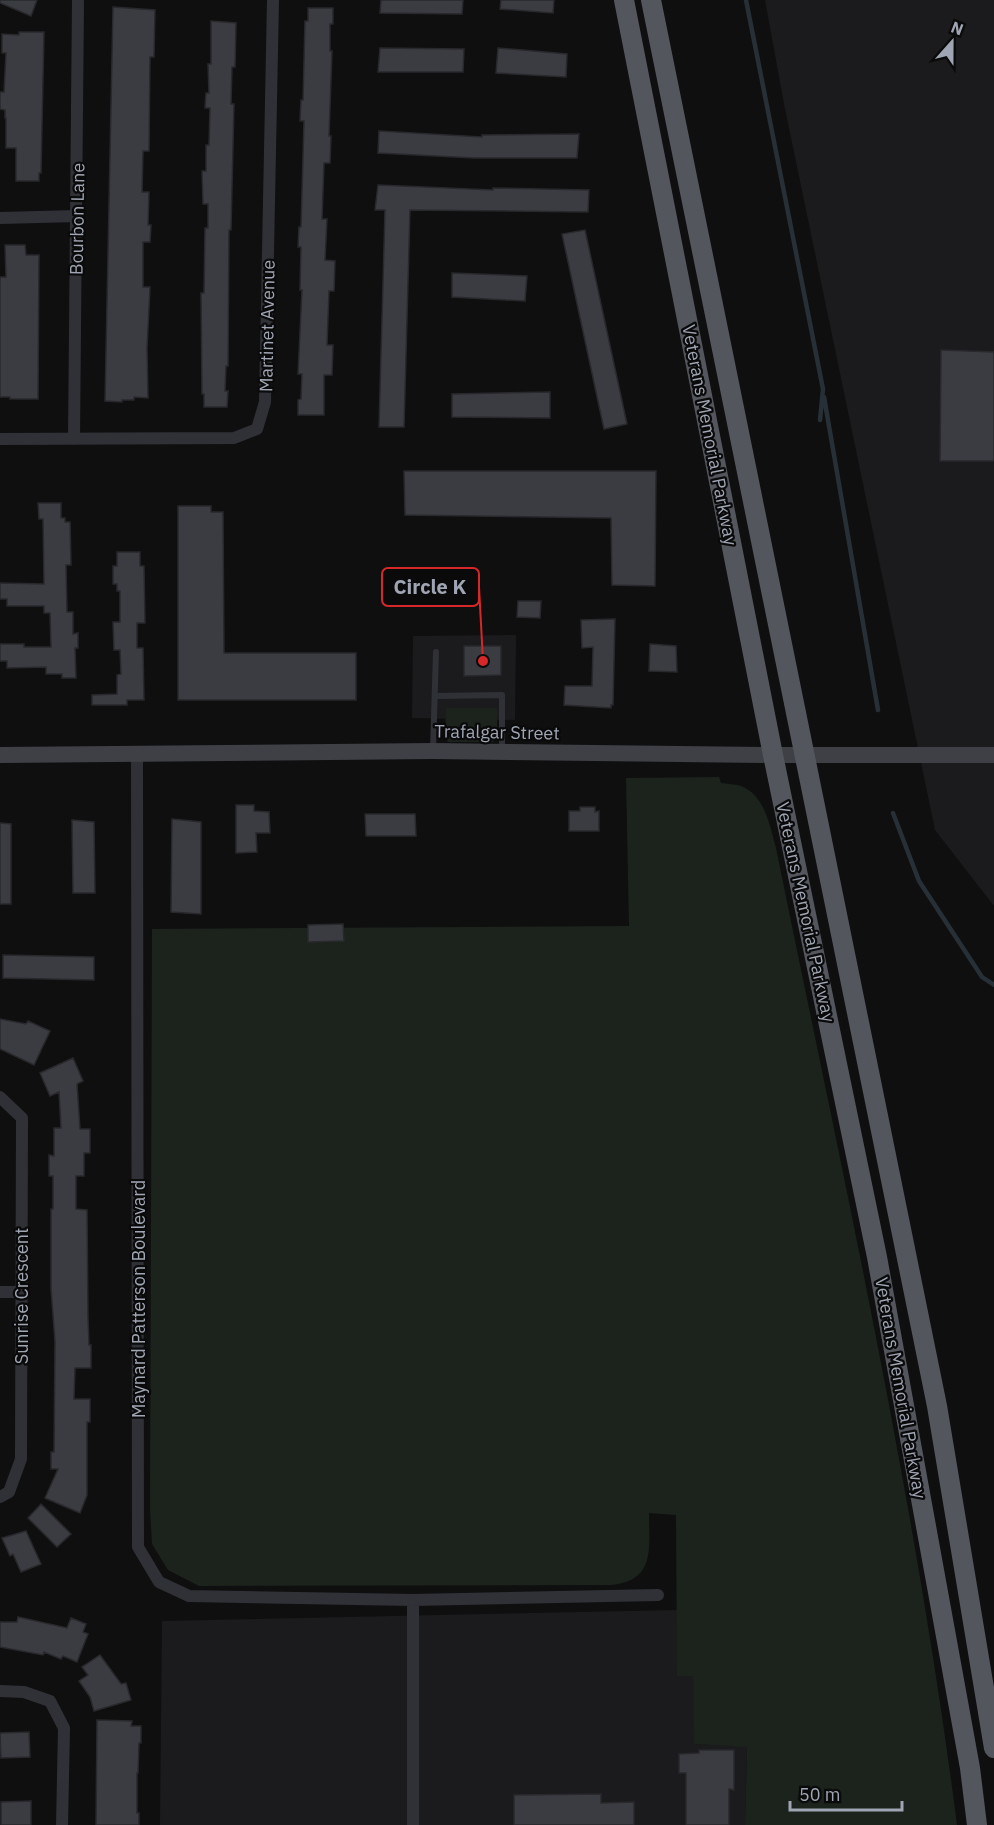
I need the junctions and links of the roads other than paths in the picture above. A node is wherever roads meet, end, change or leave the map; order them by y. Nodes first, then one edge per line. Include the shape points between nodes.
1 (78, 0) edge
2 (273, 0) edge
3 (624, 0) edge
4 (651, 0) edge
5 (77, 216) junction
6 (0, 218) edge
7 (0, 439) edge
8 (74, 439) junction
9 (436, 652) dead end
10 (435, 696) junction
11 (433, 751) junction
12 (502, 752) junction
13 (137, 754) junction
14 (805, 754) junction
15 (0, 755) edge
16 (773, 755) junction
17 (994, 755) edge
18 (0, 1096) edge
19 (0, 1292) edge
20 (21, 1292) junction
21 (0, 1497) edge
22 (658, 1595) dead end
23 (413, 1600) junction
24 (0, 1691) edge
25 (994, 1748) edge
26 (62, 1825) edge
27 (413, 1825) edge
28 (978, 1825) edge

1 - 5 street, Bourbon Lane
2 - 8 street, Martinet Avenue via 265,402 257,429 234,438
3 - 16 highway, Veterans Memorial Parkway
4 - 14 highway, Veterans Memorial Parkway
5 - 6 street
5 - 8 street, Bourbon Lane
7 - 8 street, Martinet Avenue
9 - 10 lane
10 - 11 lane
10 - 12 lane via 502,695
11 - 12 main road, Trafalgar Street
11 - 13 main road, Trafalgar Street
12 - 16 main road, Trafalgar Street
13 - 15 main road, Trafalgar Street
13 - 23 street, Maynard Patterson Boulevard via 138,1547 159,1582 189,1596
14 - 16 main road, Trafalgar Street
14 - 17 main road, Trafalgar Street
14 - 25 highway, Veterans Memorial Parkway via 937,1406
16 - 28 highway, Veterans Memorial Parkway via 877,1257
18 - 20 street, Sunrise Crescent via 22,1118
19 - 20 street
20 - 21 street, Sunrise Crescent via 21,1458 9,1492
22 - 23 street, Maynard Patterson Boulevard
23 - 27 street
24 - 26 street via 24,1692 50,1701 64,1728

